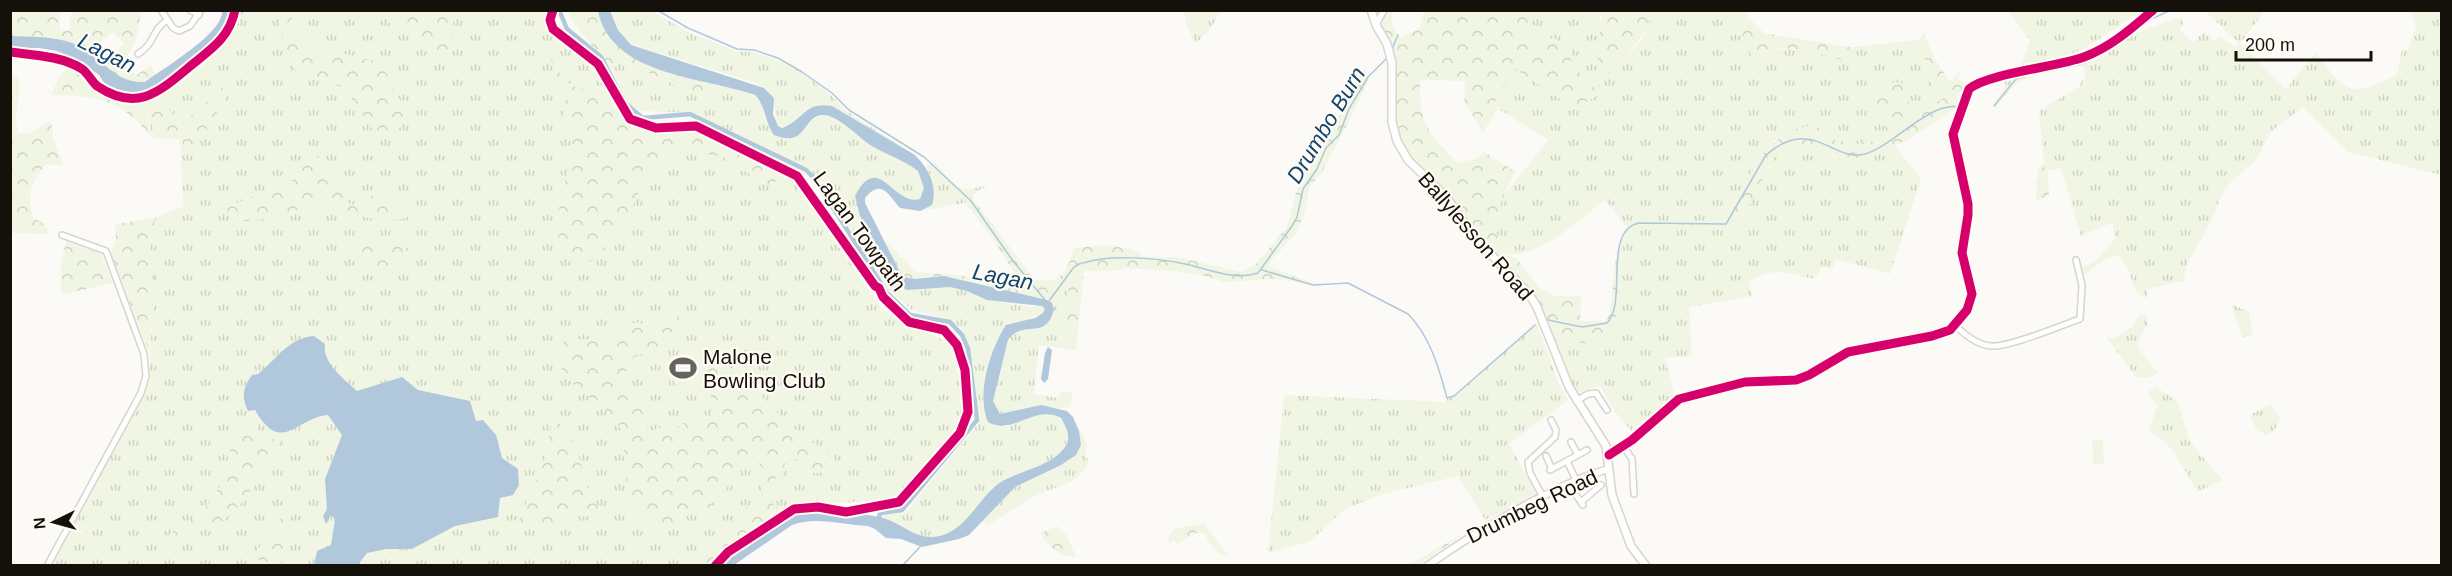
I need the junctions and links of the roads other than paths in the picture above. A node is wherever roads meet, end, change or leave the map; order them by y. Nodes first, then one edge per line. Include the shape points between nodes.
1 (162, 10) edge
2 (190, 10) edge
3 (1371, 10) edge
4 (1384, 10) edge
5 (2153, 10) edge
6 (200, 13) edge
7 (168, 20) junction
8 (1376, 25) junction
9 (138, 54) dead end
10 (62, 235) dead end
11 (2076, 260) dead end
12 (1956, 326) junction
13 (1576, 401) junction
14 (1607, 410) dead end
15 (1551, 420) dead end
16 (1571, 442) dead end
17 (1624, 447) junction
18 (1587, 450) dead end
19 (1578, 455) junction
20 (1609, 455) junction
21 (1546, 456) dead end
22 (1567, 461) junction
23 (1609, 469) junction
24 (1576, 480) junction
25 (1568, 484) junction
26 (1601, 485) dead end
27 (1634, 494) dead end
28 (1543, 496) junction
29 (46, 566) edge
30 (1427, 566) edge
31 (1646, 566) edge

1 - 7 street
2 - 6 street
3 - 8 main road, Ballylesson Road
4 - 8 street
5 - 12 street via 2122,36 2090,55 1986,81 1969,89 1953,134 1968,204 1962,253 1972,294
6 - 7 street via 190,26 178,31
7 - 9 street via 158,27 147,49
8 - 13 main road, Ballylesson Road via 1392,63 1392,122 1397,141 1408,160 1446,197 1477,240 1529,294
10 - 29 street via 106,251 144,354 146,376 141,393
11 - 12 street via 2082,285 2080,319 1992,346 1965,336
12 - 17 street via 1932,336 1848,352 1796,380 1745,382 1678,399
13 - 14 street via 1596,393
13 - 20 main road, Ballylesson Road
15 - 28 street via 1555,437 1527,466
16 - 19 street
17 - 20 street
17 - 27 street via 1632,459
18 - 19 street
19 - 22 street
20 - 23 main road
21 - 22 street via 1551,469
22 - 24 street
23 - 24 street, Drumbeg Road
23 - 31 main road via 1610,488 1626,536
24 - 25 street, Drumbeg Road
25 - 26 street via 1582,504
25 - 28 street, Drumbeg Road
28 - 30 street, Drumbeg Road via 1479,530

